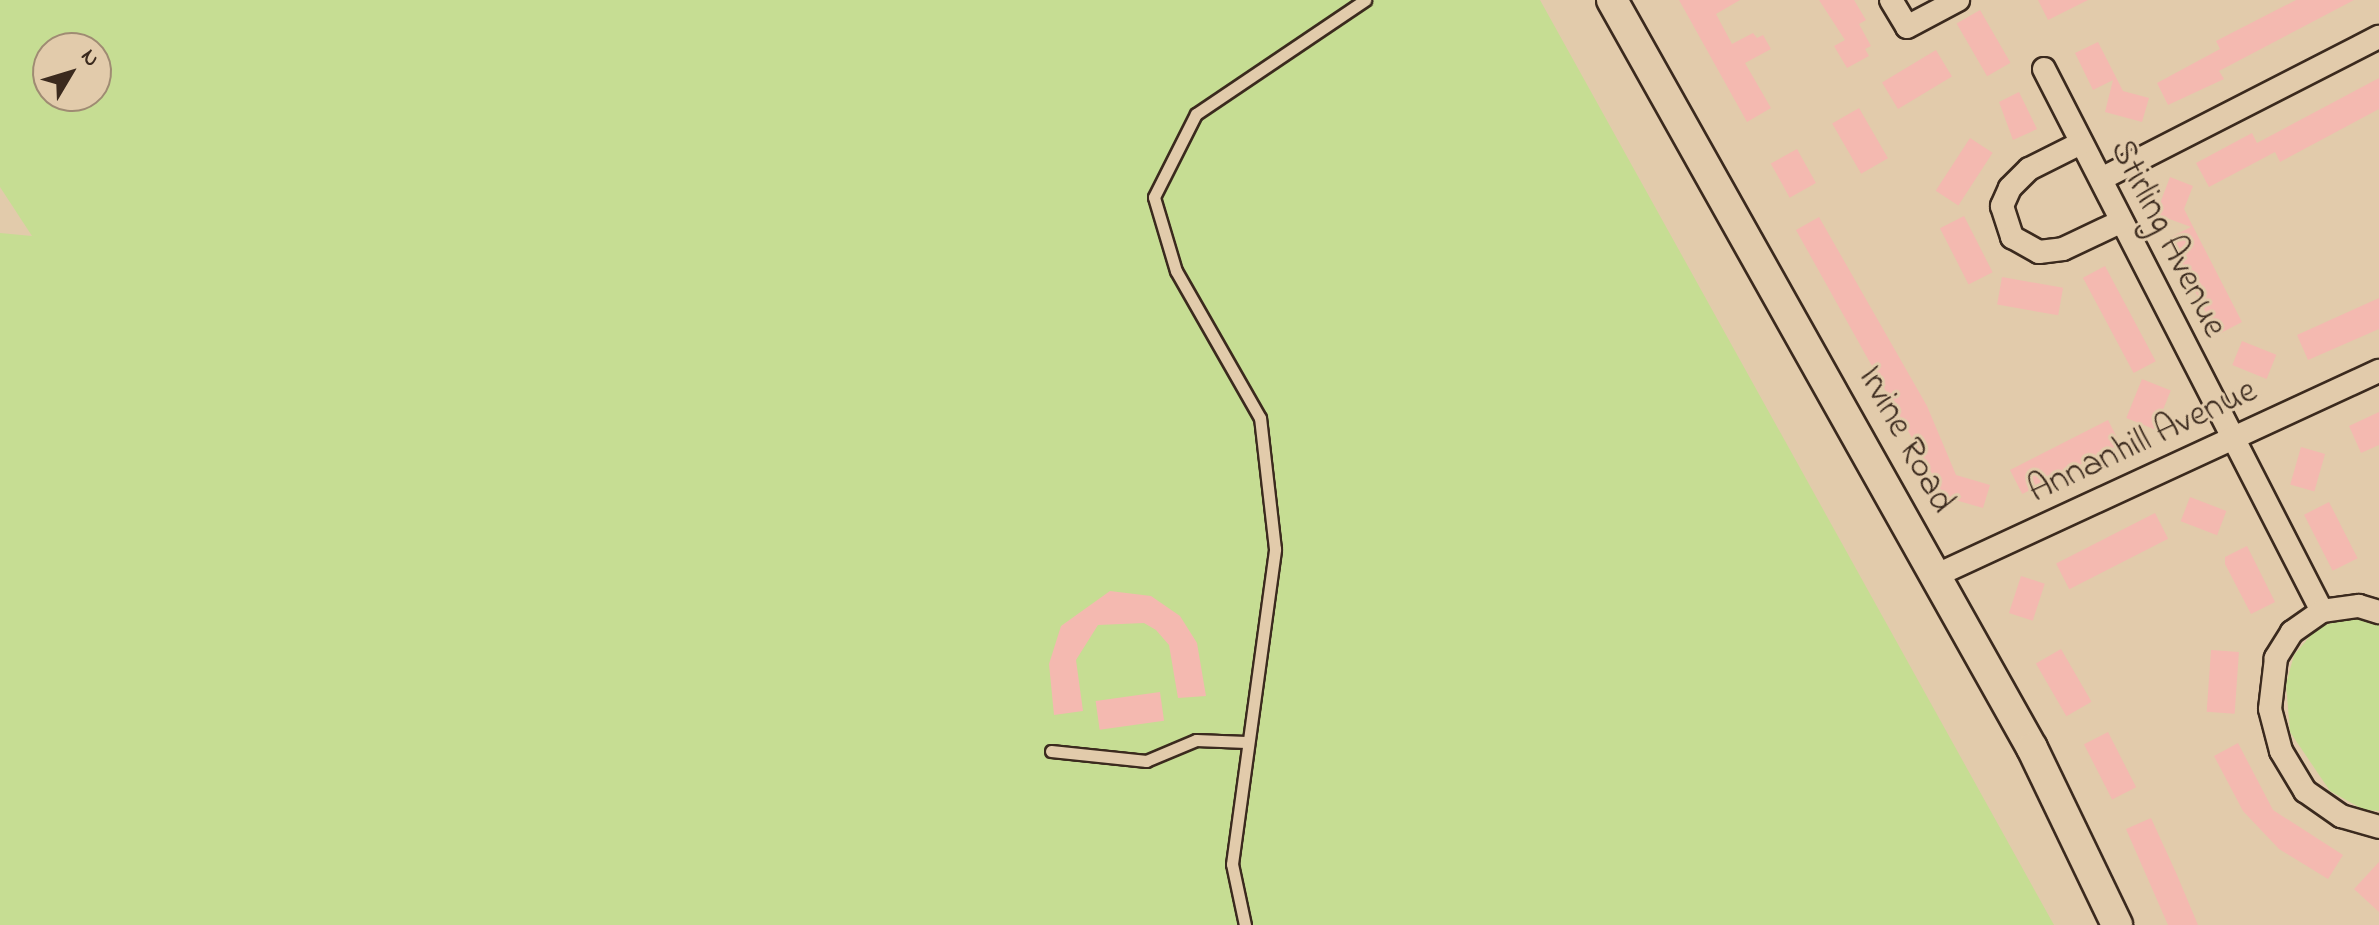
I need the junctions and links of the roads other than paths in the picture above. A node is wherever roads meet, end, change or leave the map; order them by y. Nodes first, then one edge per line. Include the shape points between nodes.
1 (1365, 0) edge
2 (1612, 0) edge
3 (1891, 0) edge
4 (1958, 0) edge
5 (2379, 37) edge
6 (2044, 69) dead end
7 (2081, 143) junction
8 (2101, 179) junction
9 (2120, 222) junction
10 (2379, 371) edge
11 (2230, 439) junction
12 (1937, 575) junction
13 (2322, 611) junction
14 (2379, 612) edge
15 (1246, 742) junction
16 (1051, 751) dead end
17 (2379, 827) edge
18 (1245, 925) edge
19 (2117, 925) edge

1 - 15 lane via 1196,114 1154,197 1176,271 1260,418 1275,549
2 - 12 main road, Irvine Road
3 - 4 street via 1907,27
5 - 8 street
6 - 7 street, Stirling Avenue
7 - 8 street, Stirling Avenue
7 - 9 street via 2029,169 2010,188 2002,206 2012,237 2039,252 2063,249
8 - 9 street, Stirling Avenue
9 - 11 street, Stirling Avenue
10 - 11 street, Annanhill Avenue
11 - 12 street, Annanhill Avenue
11 - 13 street, Stirling Avenue
12 - 19 main road, Irvine Road via 2032,748
13 - 14 street via 2359,606
13 - 17 street via 2292,632 2276,658 2270,709 2277,737 2305,791 2341,816
15 - 16 lane via 1196,740 1146,761
15 - 18 lane via 1232,864

